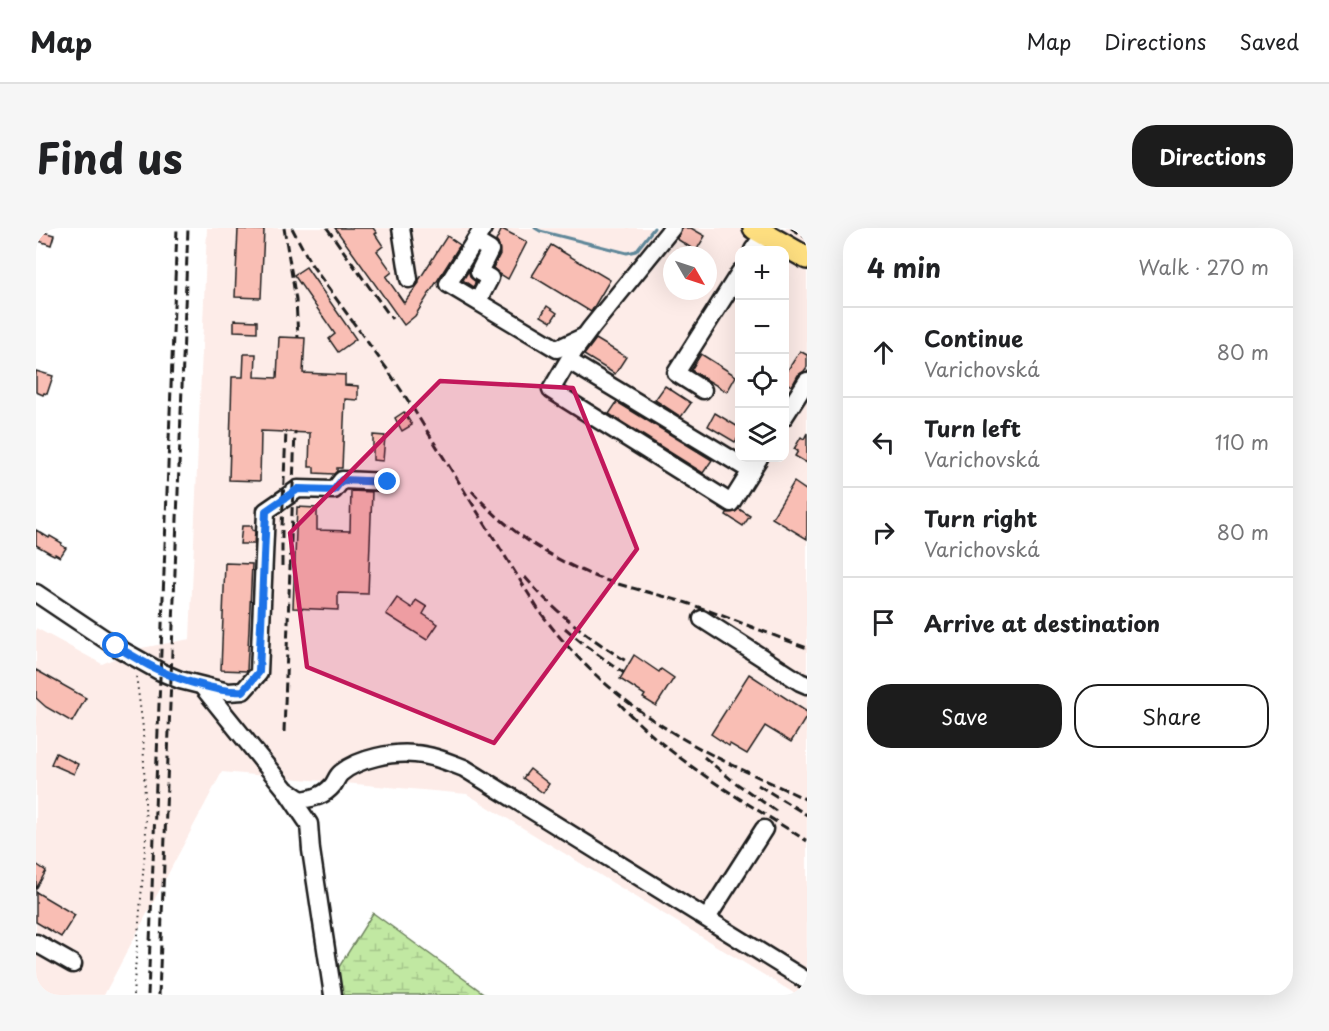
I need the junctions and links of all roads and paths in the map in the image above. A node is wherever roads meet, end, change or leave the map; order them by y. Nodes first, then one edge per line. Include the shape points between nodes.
1 (401, 228) edge
2 (672, 228) edge
3 (738, 228) edge
4 (479, 235) edge
5 (759, 243) edge
6 (807, 258) edge
7 (789, 262) edge
8 (807, 273) edge
9 (409, 279) dead end
10 (735, 280) edge
11 (477, 301) junction
12 (585, 336) junction
13 (569, 361) junction
14 (807, 381) edge
15 (703, 390) dead end
16 (789, 409) edge
17 (755, 464) edge
18 (388, 482) dead end
19 (36, 593) edge
20 (702, 619) dead end
21 (134, 657) junction
22 (807, 685) edge
23 (202, 686) junction
24 (286, 790) junction
25 (764, 829) dead end
26 (707, 918) junction
27 (36, 943) edge
28 (73, 964) dead end
29 (807, 981) edge
30 (133, 995) edge
31 (333, 995) edge

1 - 9 street
2 - 12 street
3 - 5 main road
4 - 11 street via 490,250 479,272 490,278
4 - 11 street via 448,284
5 - 6 main road
7 - 8 main road
10 - 15 street via 676,373
11 - 12 street via 557,349
12 - 13 street
13 - 17 street
13 - 17 street via 551,390 731,503
14 - 16 street
18 - 23 street via 342,480 334,490 298,489 266,511 259,672 243,691
19 - 21 street
20 - 22 street
21 - 23 street via 161,672
21 - 30 path via 143,728 146,837
23 - 24 street
24 - 26 street via 301,800 316,798 339,774 378,756 415,754 440,759 464,768
24 - 31 street via 309,824
25 - 26 street
26 - 29 street
27 - 28 street

